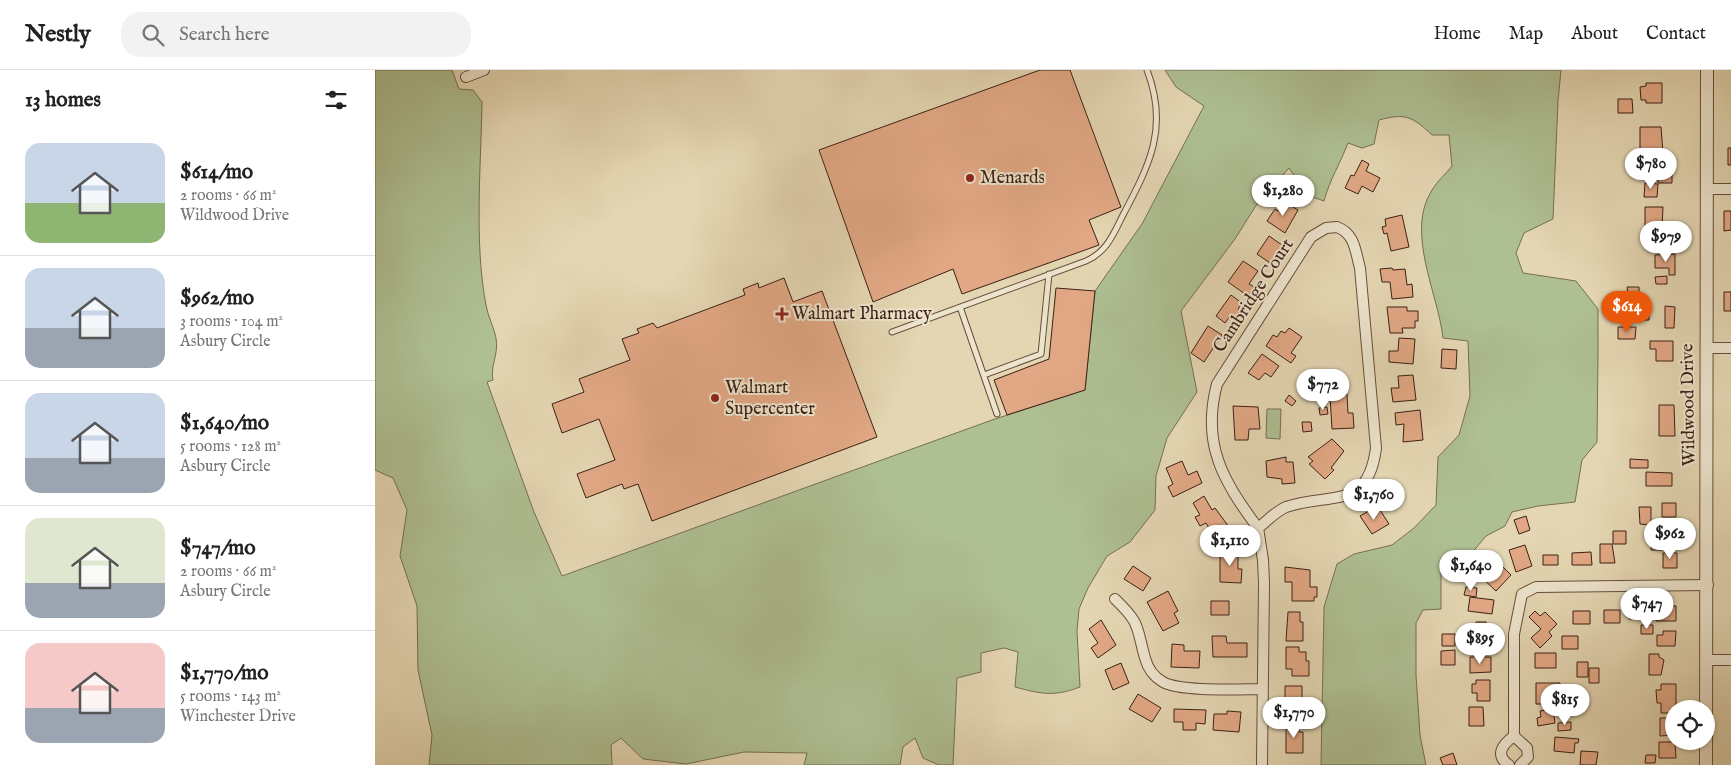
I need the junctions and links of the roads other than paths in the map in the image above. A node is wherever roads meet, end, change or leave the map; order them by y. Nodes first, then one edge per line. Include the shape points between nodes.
1 (484, 70) edge
2 (1147, 70) edge
3 (1707, 70) edge
4 (466, 77) dead end
5 (1706, 189) junction
6 (1731, 189) edge
7 (1049, 274) junction
8 (960, 307) junction
9 (892, 332) dead end
10 (1706, 348) junction
11 (1731, 348) edge
12 (983, 375) junction
13 (997, 414) dead end
14 (1258, 528) junction
15 (1708, 585) junction
16 (1115, 599) dead end
17 (1707, 660) junction
18 (1731, 660) edge
19 (1263, 689) junction
20 (1707, 700) edge
21 (1514, 736) junction
22 (1706, 750) edge
23 (1262, 765) edge
24 (1509, 765) edge
25 (1520, 765) edge
26 (1706, 765) edge

1 - 4 street
2 - 7 lane via 1156,99 1157,121 1147,170 1103,250 1091,259
3 - 5 street, Wildwood Drive
5 - 6 street
5 - 10 street, Wildwood Drive
7 - 8 lane
7 - 12 lane via 1041,354
8 - 9 lane
8 - 12 lane
10 - 11 street
10 - 15 street, Wildwood Drive
12 - 13 lane
14 - 14 street, Cambridge Court via 1242,507 1217,458 1211,433 1211,408 1217,384 1311,238 1326,228 1337,227 1347,231 1353,240 1360,268 1376,448 1373,468 1362,486 1346,497 1284,508
14 - 19 street via 1264,567
15 - 17 street, Wildwood Drive
15 - 21 street via 1536,587 1522,594 1514,634
16 - 19 street via 1133,618 1151,672 1164,683 1182,687
17 - 18 street
17 - 20 street, Wildwood Drive
19 - 23 street
21 - 24 street via 1505,742 1501,751 1503,760
21 - 25 street via 1527,748 1528,757
22 - 26 street, Wildwood Drive

